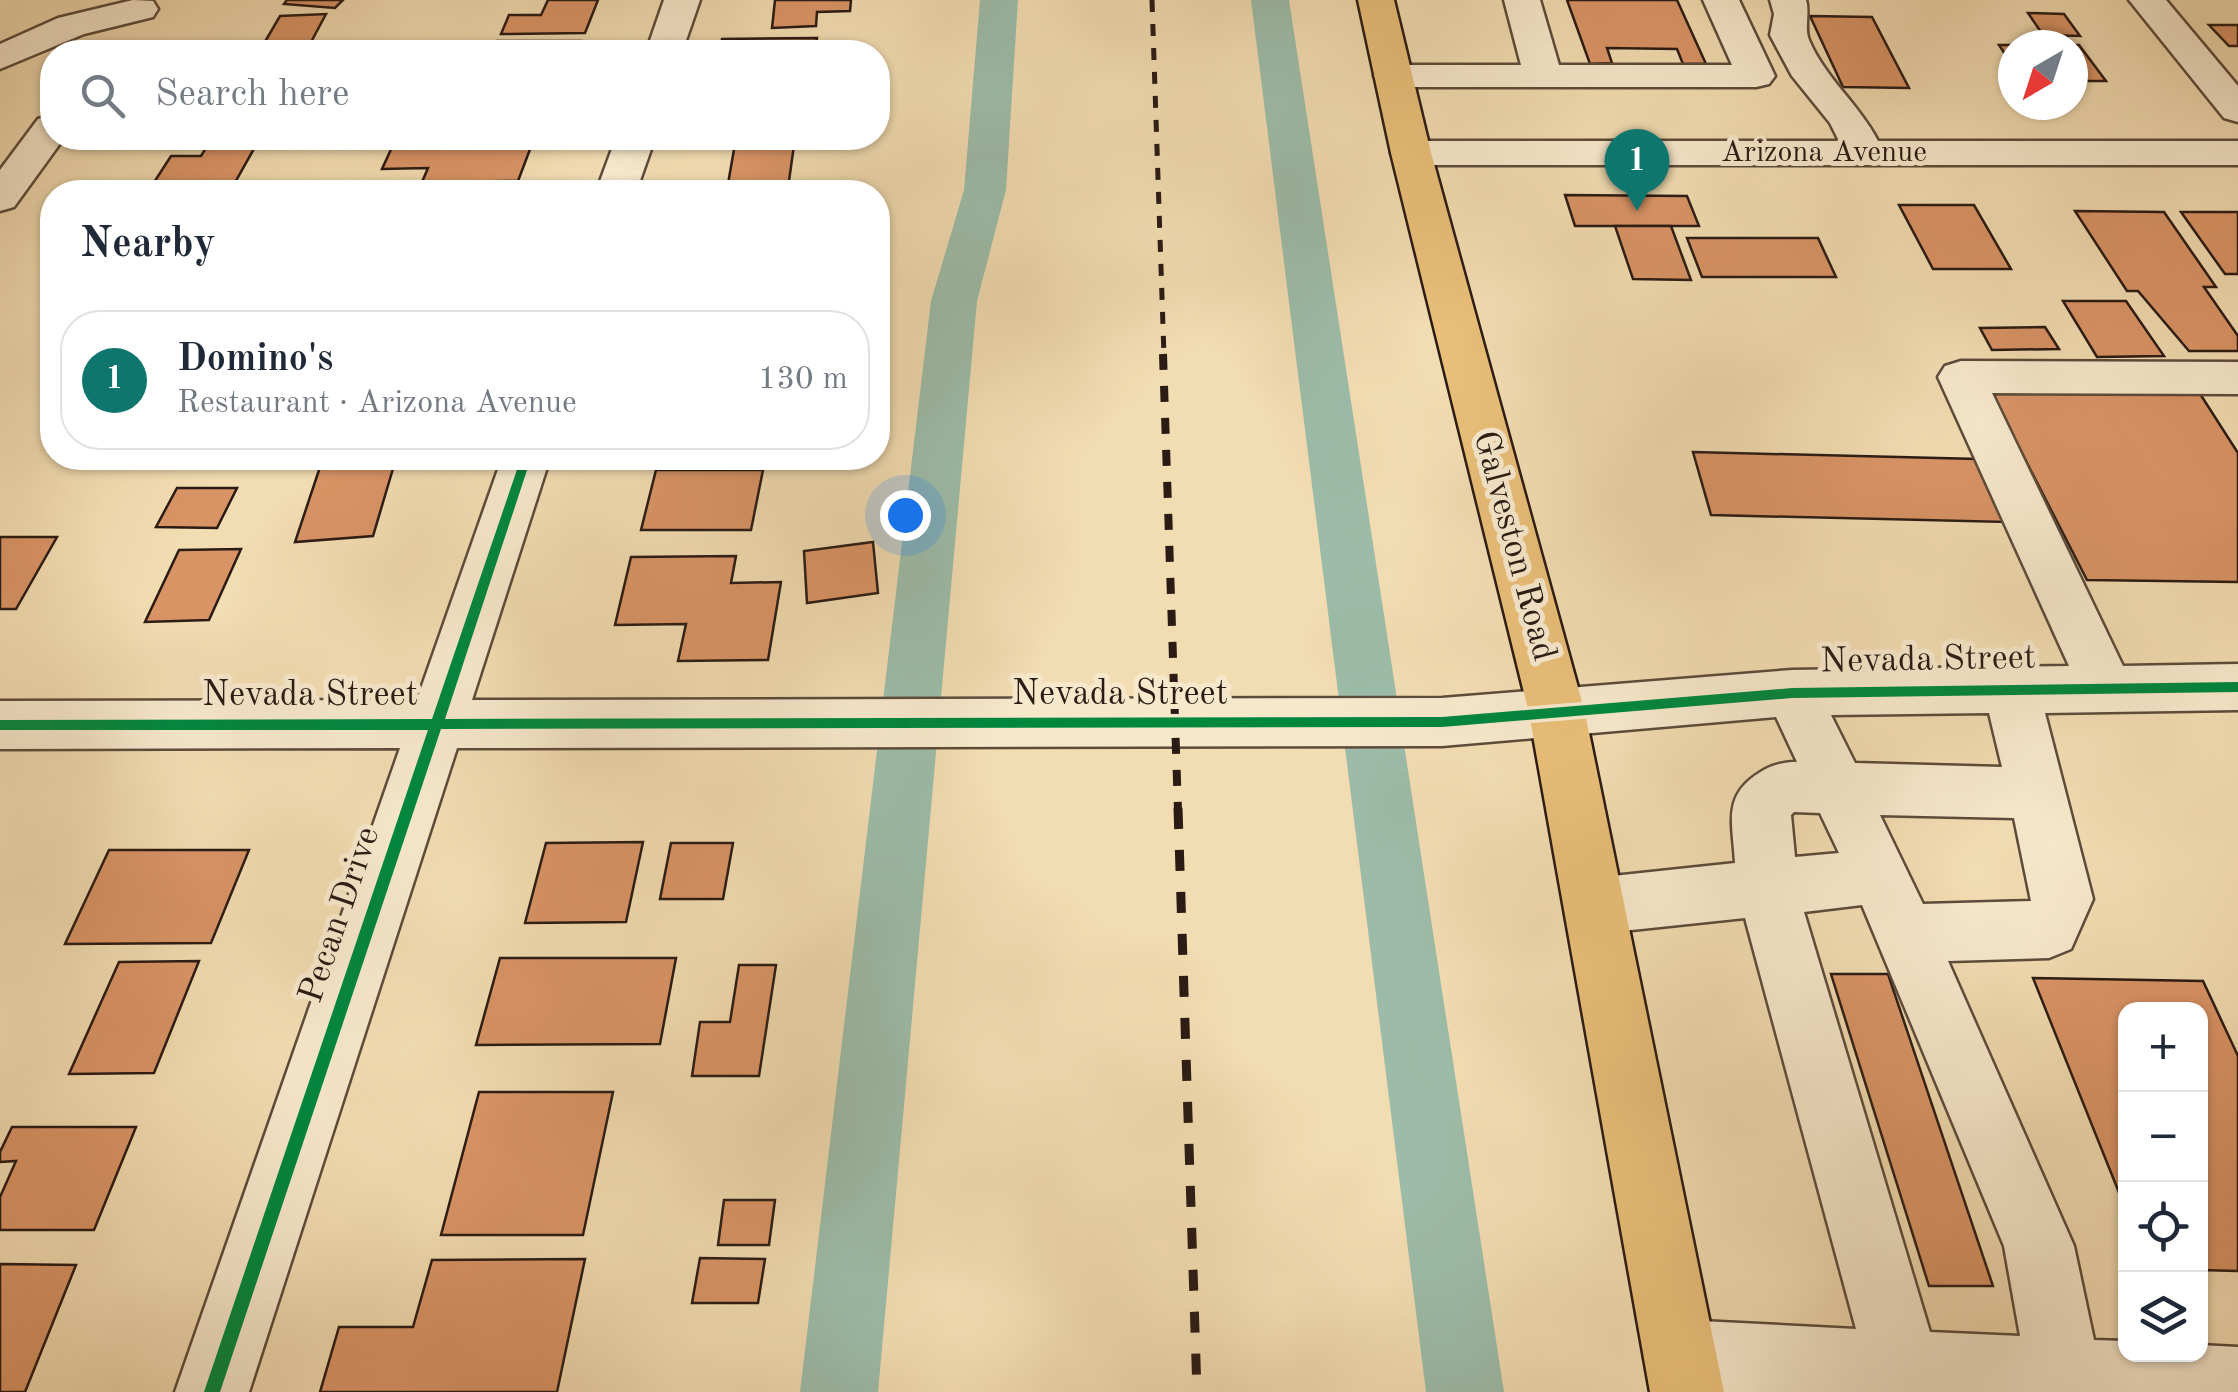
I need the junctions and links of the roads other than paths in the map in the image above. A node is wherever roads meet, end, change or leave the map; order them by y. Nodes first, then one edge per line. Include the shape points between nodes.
1 (101, 0) edge
2 (682, 0) edge
3 (1376, 0) edge
4 (1522, 0) edge
5 (1720, 0) edge
6 (1788, 0) edge
7 (2147, 0) edge
8 (143, 5) edge
9 (117, 40) edge
10 (668, 40) edge
11 (0, 58) edge
12 (1393, 76) junction
13 (1543, 76) junction
14 (2238, 110) edge
15 (40, 143) edge
16 (631, 150) edge
17 (1411, 152) junction
18 (1866, 152) junction
19 (2238, 152) edge
20 (620, 180) edge
21 (0, 198) edge
22 (2238, 378) edge
23 (522, 470) edge
24 (2238, 687) edge
25 (2011, 688) junction
26 (2106, 688) junction
27 (1792, 692) junction
28 (1557, 713) junction
29 (436, 725) junction
30 (0, 726) edge
31 (1839, 786) junction
32 (2038, 793) junction
33 (1880, 876) junction
34 (1767, 888) junction
35 (1594, 906) junction
36 (1905, 934) junction
37 (1904, 1368) junction
38 (1684, 1375) edge
39 (2065, 1384) edge
40 (2238, 1384) edge
41 (212, 1392) edge

1 - 8 street
2 - 10 street
3 - 12 main road, Galveston Road
4 - 13 street
5 - 13 street via 1756,76
6 - 18 street via 1788,34
7 - 14 street
8 - 9 street
8 - 11 street via 71,26
12 - 13 street
12 - 17 main road, Galveston Road
15 - 21 street
16 - 20 street
17 - 18 street, Arizona Avenue
17 - 28 main road, Galveston Road
18 - 19 street, Arizona Avenue
22 - 26 street via 1962,376
23 - 29 street, Pecan Drive
24 - 26 street, Nevada Street
25 - 26 street, Nevada Street
25 - 27 street, Nevada Street
25 - 32 street
27 - 28 street, Nevada Street
27 - 31 street
28 - 29 street, Nevada Street via 1315,724
28 - 35 main road, Galveston Road
29 - 30 street, Nevada Street
29 - 41 street, Pecan Drive
31 - 32 street
31 - 33 street
31 - 34 street via 1785,788 1761,803
32 - 36 street via 2063,899 2049,929
33 - 34 street
33 - 36 street
34 - 35 street
34 - 37 street
35 - 38 main road, Galveston Road
36 - 39 street via 2039,1246
37 - 38 street
37 - 39 street
39 - 40 street

